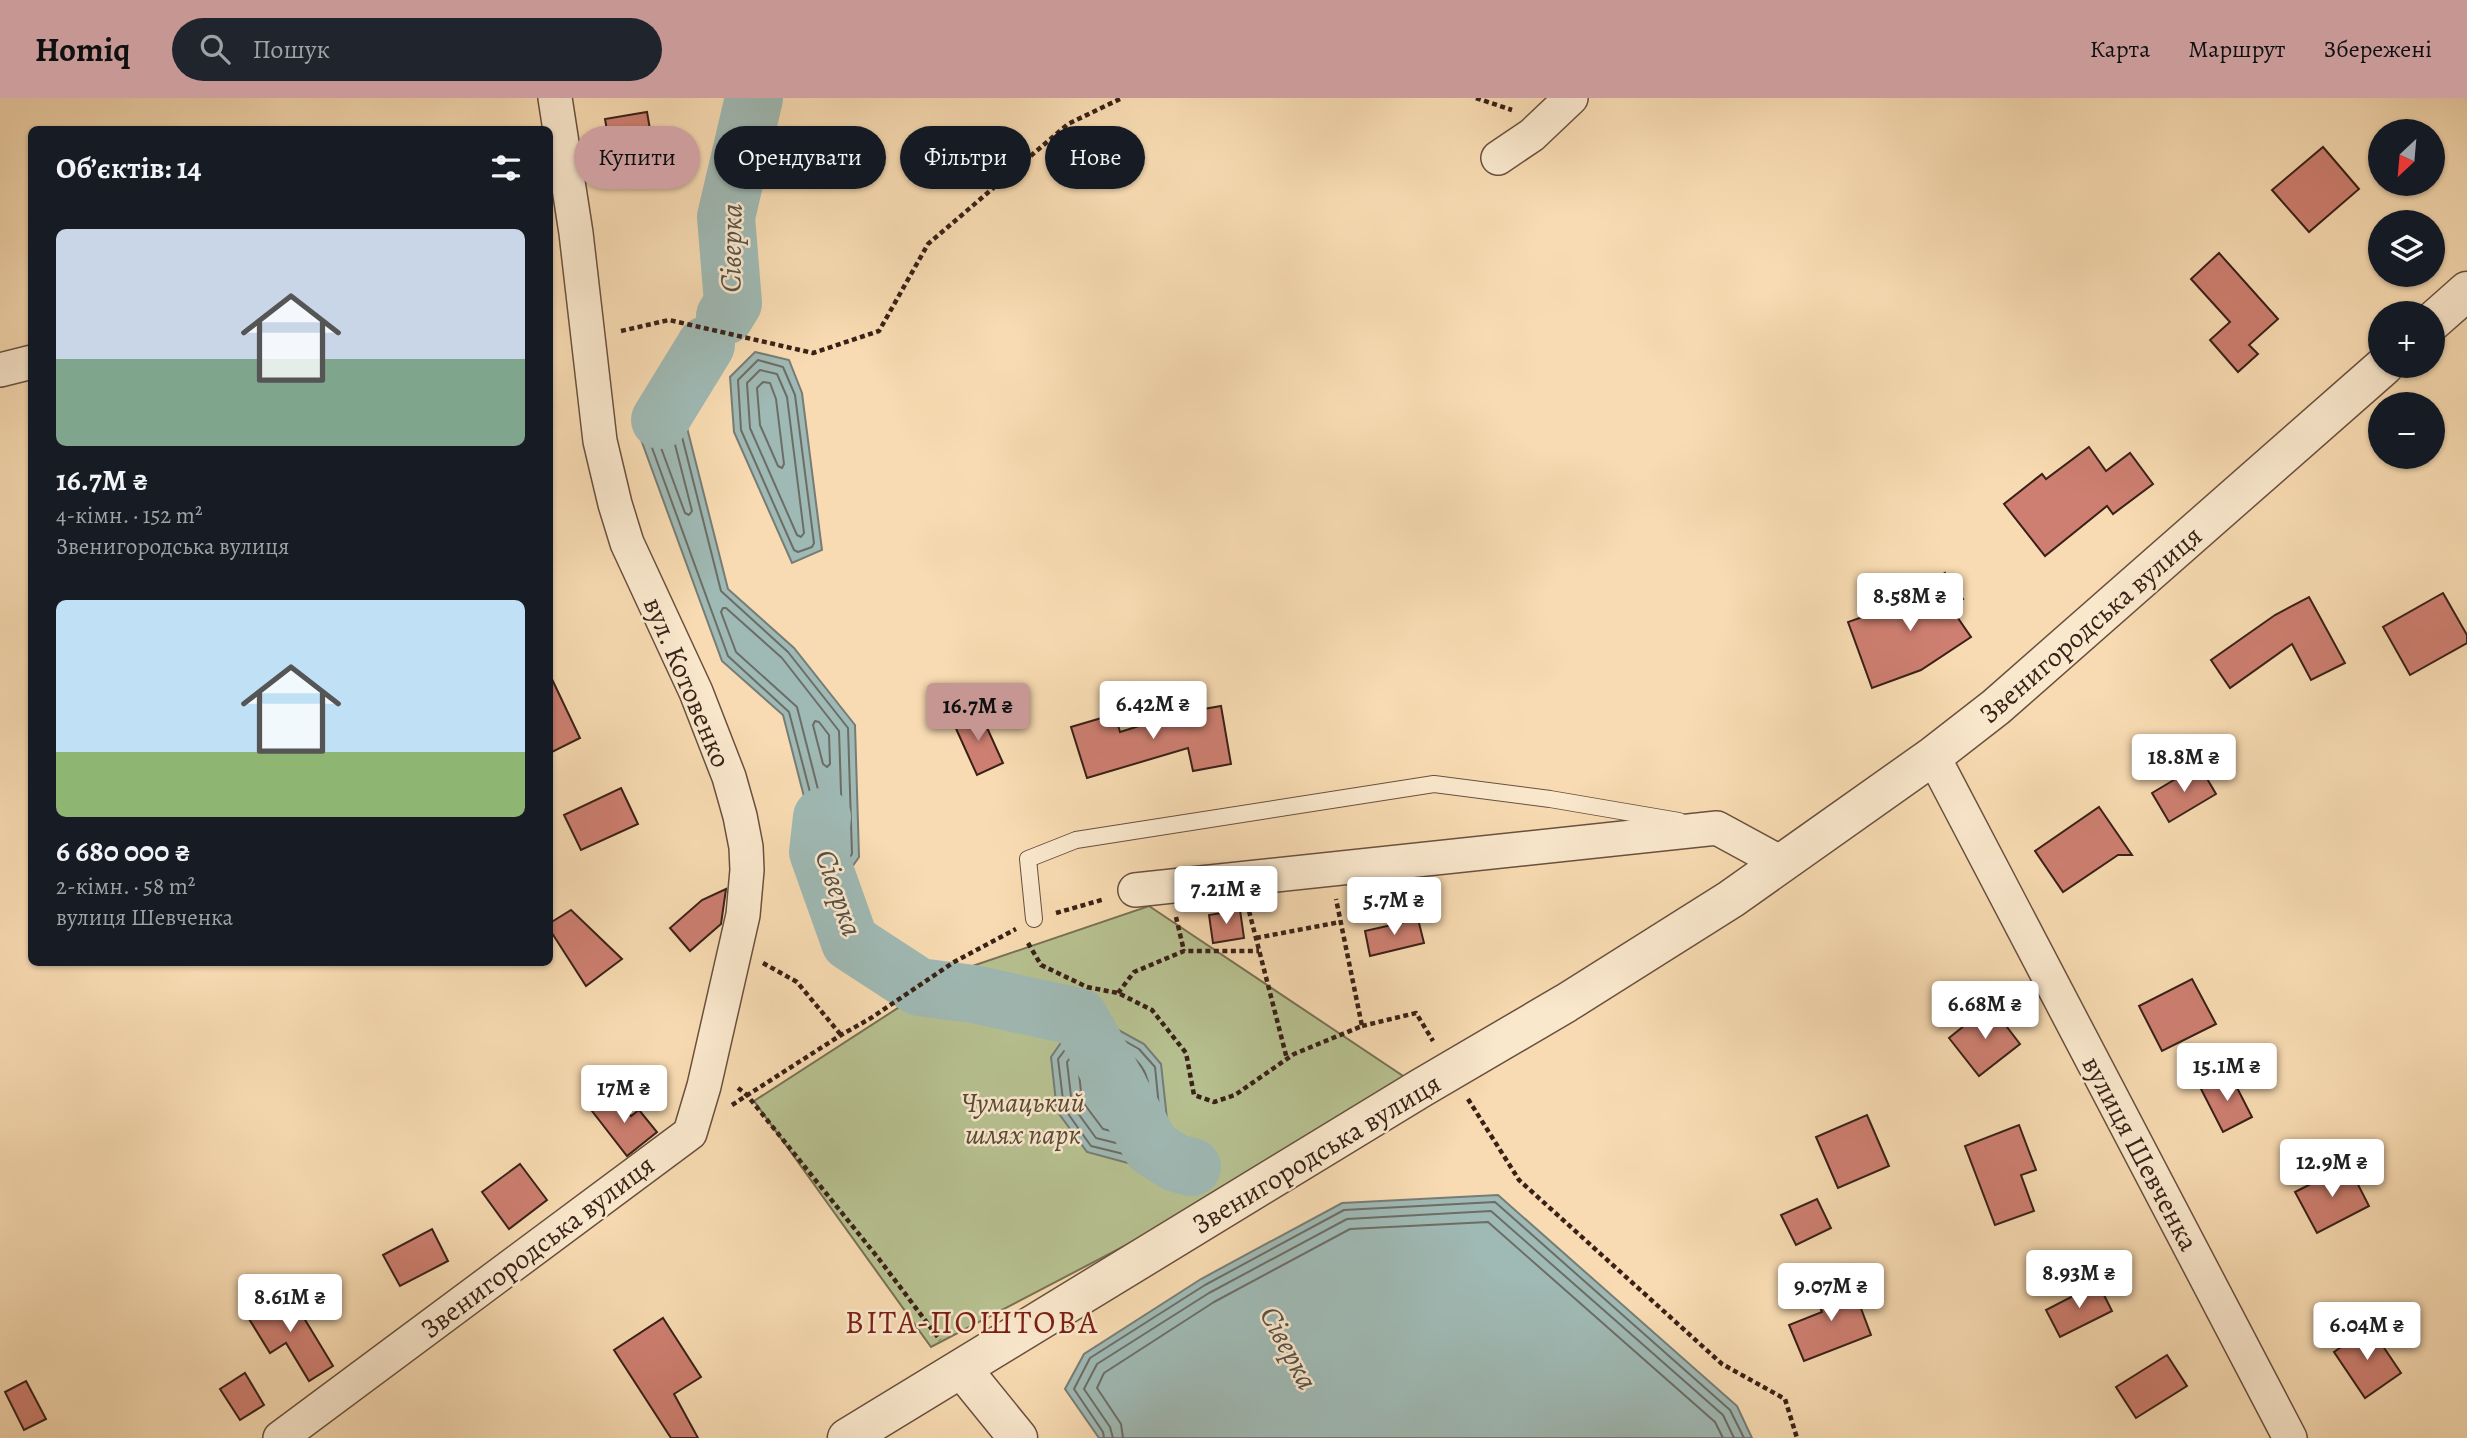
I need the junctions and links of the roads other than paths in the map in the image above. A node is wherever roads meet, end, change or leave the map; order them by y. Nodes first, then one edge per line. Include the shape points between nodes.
1 (555, 98) edge
2 (1571, 98) edge
3 (1498, 158) dead end
4 (563, 236) edge
5 (2467, 291) edge
6 (2445, 310) edge
7 (28, 363) edge
8 (0, 370) edge
9 (2370, 378) edge
10 (1933, 756) junction
11 (1717, 828) junction
12 (1783, 864) junction
13 (1135, 890) dead end
14 (1027, 923) road end
15 (690, 1133) joint
16 (962, 1369) junction
17 (280, 1438) edge
18 (847, 1438) edge
19 (1018, 1438) edge
20 (2290, 1438) edge

1 - 4 street, вул. Котовенко
2 - 3 street via 1532,135
4 - 15 street, вул. Котовенко via 588,338 600,442 619,517 696,692 740,816 747,870 743,915
5 - 6 street
7 - 8 street
9 - 10 street, Звенигородська вулиця via 2082,633
10 - 12 street, Звенигородська вулиця
10 - 20 street, вулиця Шевченка
11 - 12 street
11 - 13 street
11 - 14 lane via 1434,784 1076,840 1028,859
12 - 16 street, Звенигородська вулиця via 1566,1003
15 - 17 street, Звенигородська вулиця
16 - 18 street, Звенигородська вулиця
16 - 19 street

